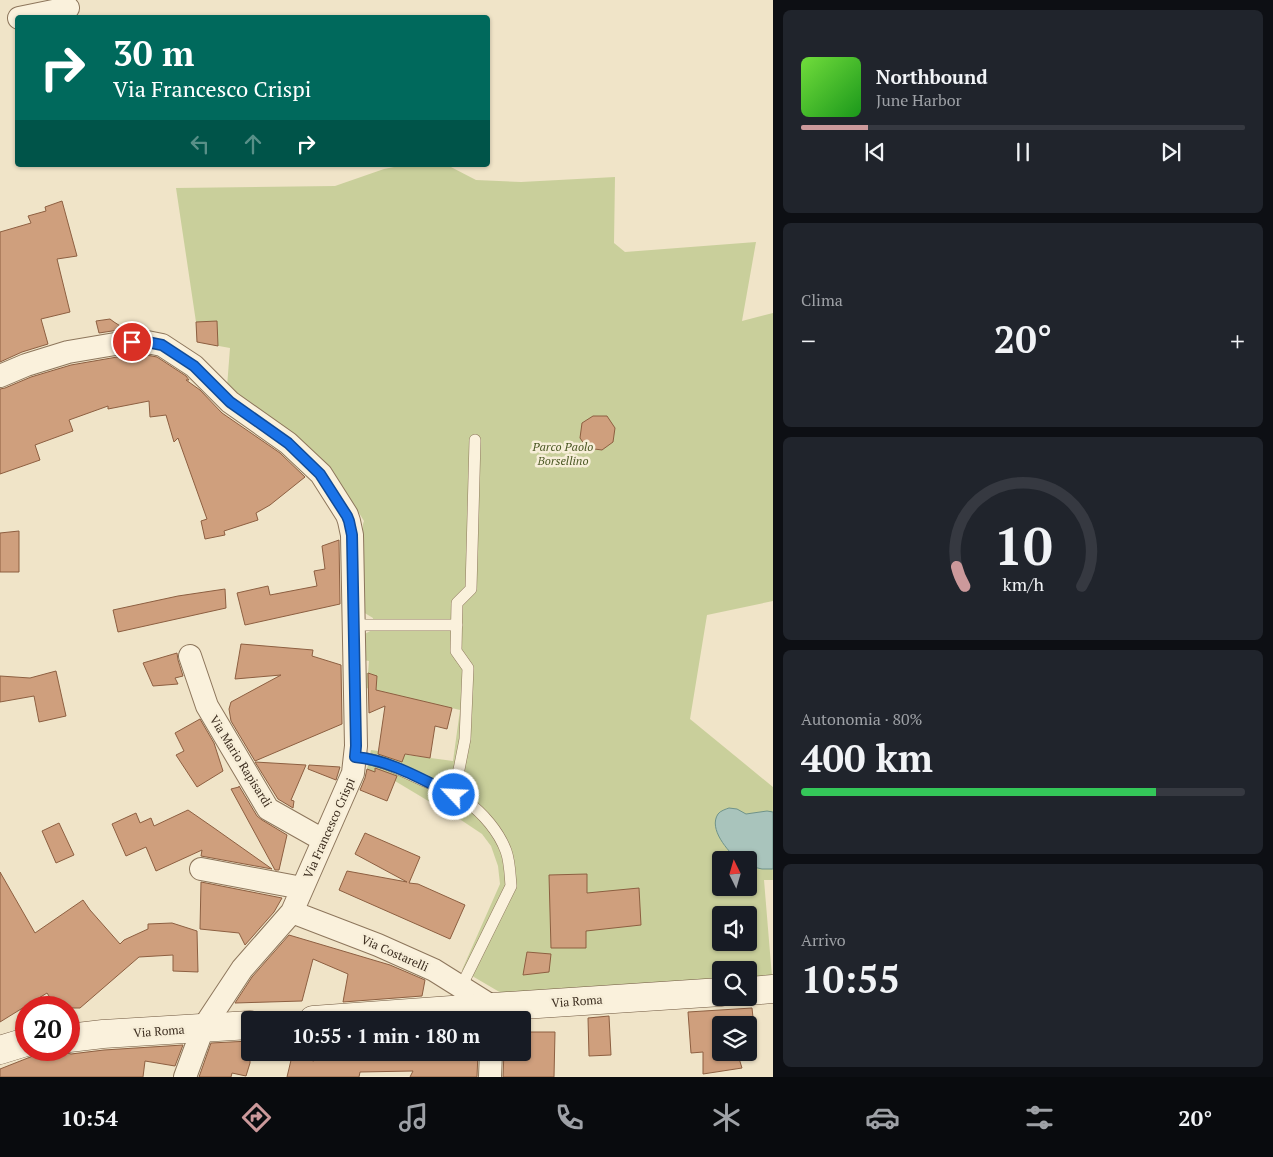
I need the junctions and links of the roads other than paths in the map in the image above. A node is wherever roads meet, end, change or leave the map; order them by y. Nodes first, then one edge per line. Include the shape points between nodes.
1 (68, 8) dead end
2 (33, 15) edge
3 (15, 18) edge
4 (0, 21) edge
5 (0, 376) edge
6 (475, 440) dead end
7 (354, 624) junction
8 (457, 625) junction
9 (190, 656) dead end
10 (355, 757) junction
11 (454, 795) junction
12 (323, 840) junction
13 (201, 869) dead end
14 (302, 888) junction
15 (292, 912) junction
16 (773, 989) edge
17 (757, 990) edge
18 (712, 993) edge
19 (458, 999) junction
20 (375, 1011) edge
21 (487, 1011) edge
22 (514, 1011) edge
23 (241, 1026) edge
24 (203, 1028) junction
25 (80, 1037) edge
26 (15, 1045) edge
27 (0, 1050) edge
28 (491, 1061) edge
29 (185, 1077) edge
30 (490, 1077) edge

1 - 2 street
3 - 4 street
5 - 7 street, Via Francesco Crispi via 68,352 142,341 162,345 194,366 230,402 288,443 320,474 342,507 352,535
6 - 8 lane via 471,589 457,603
7 - 8 lane
7 - 10 street, Via Francesco Crispi
8 - 11 lane via 456,651 468,668 465,738
9 - 12 street, Via Mario Rapisardi via 207,706 268,809
10 - 11 lane via 386,763
10 - 12 street, Via Francesco Crispi via 353,774
11 - 19 lane via 483,816 496,832 506,852 511,886
12 - 14 street, Via Francesco Crispi
13 - 14 street
14 - 15 street, Via Francesco Crispi
15 - 19 street, Via Costarelli via 378,944 434,970
15 - 24 street, Via Francesco Crispi via 242,969
16 - 17 main road
18 - 22 main road, Via Roma
19 - 20 main road, Via Roma
19 - 21 main road, Via Roma
23 - 24 main road, Via Roma
24 - 25 main road, Via Roma
24 - 29 street, Via Francesco Crispi
26 - 27 main road
28 - 30 street

